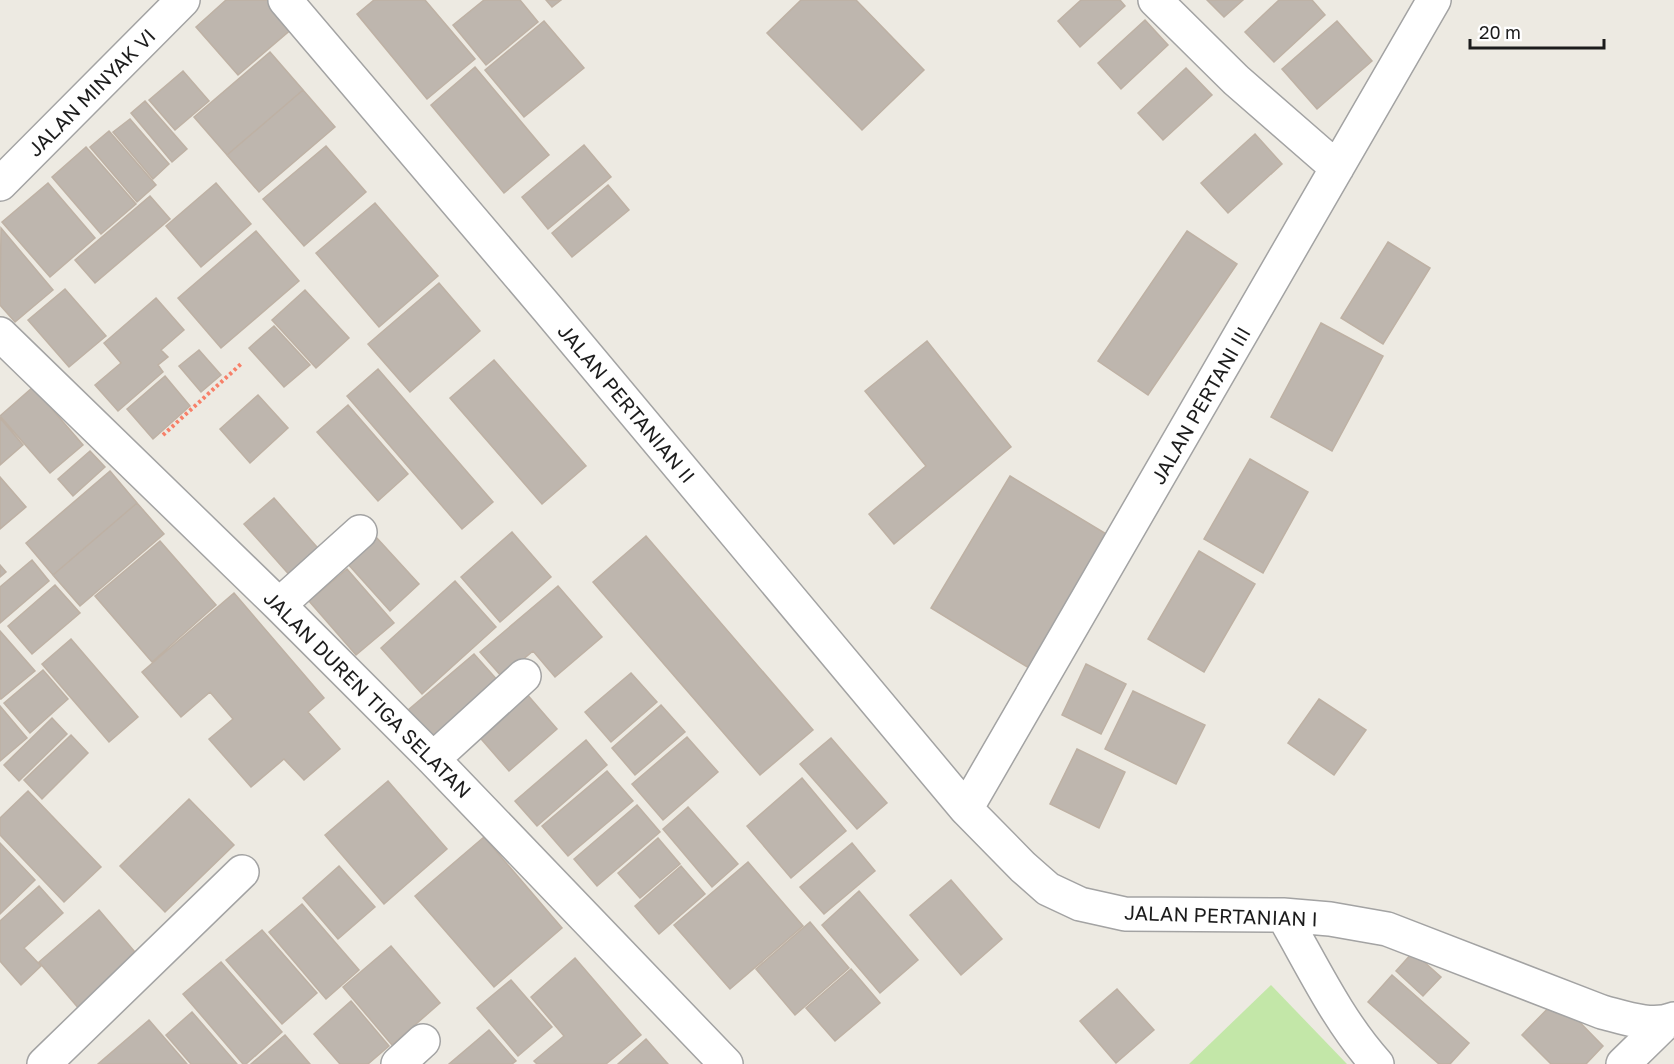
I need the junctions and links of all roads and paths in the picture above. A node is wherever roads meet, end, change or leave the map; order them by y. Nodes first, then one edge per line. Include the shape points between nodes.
1 (183, 0) edge
2 (285, 0) edge
3 (1155, 0) edge
4 (1434, 0) edge
5 (1337, 168) junction
6 (0, 184) edge
7 (0, 334) edge
8 (242, 364) dead end
9 (133, 462) junction
10 (360, 532) dead end
11 (279, 604) junction
12 (524, 676) dead end
13 (433, 759) junction
14 (966, 809) junction
15 (242, 872) dead end
16 (1283, 915) junction
17 (1670, 1020) edge
18 (423, 1041) dead end
19 (44, 1064) edge
20 (398, 1064) edge
21 (726, 1064) edge
22 (1377, 1064) edge
23 (1623, 1064) edge

1 - 6 street, JALAN MINYAK VI
2 - 14 street, JALAN PERTANIAN II
3 - 5 street via 1236,80
4 - 5 street, JALAN PERTANI III
5 - 14 street, JALAN PERTANI III
7 - 9 street, JALAN DUREN TIGA SELATAN
8 - 9 path
9 - 11 street, JALAN DUREN TIGA SELATAN
10 - 11 street
11 - 13 street, JALAN DUREN TIGA SELATAN
12 - 13 street
13 - 21 street, JALAN DUREN TIGA SELATAN
14 - 16 street, JALAN PERTANIAN I via 1048,889 1080,904 1125,914
15 - 19 street
16 - 17 street, JALAN PERTANIAN I via 1387,929 1602,1012 1639,1021
16 - 22 street via 1335,1007
17 - 23 street
18 - 20 street

